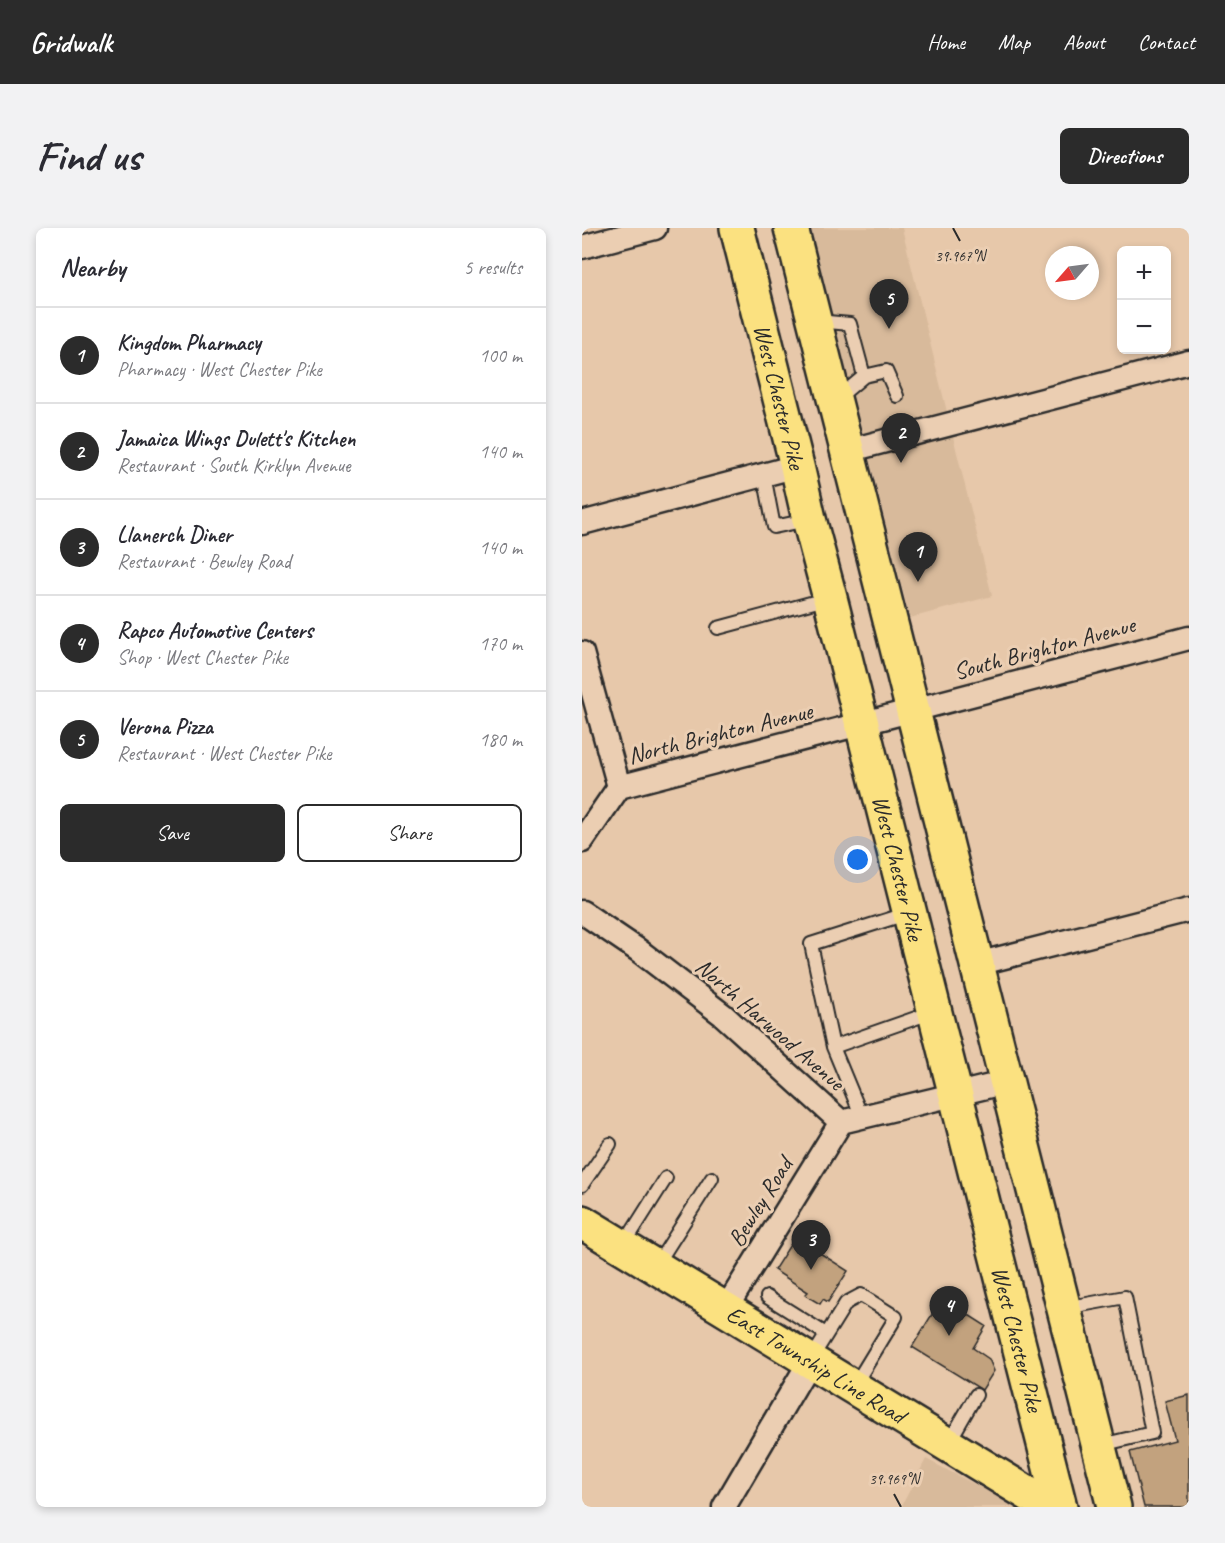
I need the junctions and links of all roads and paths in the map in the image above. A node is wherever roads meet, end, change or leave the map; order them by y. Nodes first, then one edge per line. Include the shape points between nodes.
1 (654, 228) edge
2 (737, 228) edge
3 (791, 228) edge
4 (582, 247) edge
5 (814, 320) junction
6 (1189, 362) edge
7 (864, 376) junction
8 (897, 396) dead end
9 (835, 401) junction
10 (847, 451) junction
11 (797, 466) junction
12 (764, 475) junction
13 (808, 519) junction
14 (582, 523) edge
15 (831, 598) junction
16 (718, 628) dead end
17 (1189, 638) edge
18 (582, 653) edge
19 (913, 711) junction
20 (862, 724) junction
21 (619, 787) junction
22 (582, 840) edge
23 (1189, 910) edge
24 (582, 912) edge
25 (910, 913) junction
26 (977, 964) junction
27 (935, 1011) junction
28 (833, 1047) junction
29 (1007, 1082) junction
30 (956, 1094) junction
31 (851, 1119) junction
32 (610, 1144) dead end
33 (666, 1178) dead end
34 (712, 1178) dead end
35 (582, 1185) edge
36 (582, 1222) edge
37 (622, 1247) junction
38 (655, 1267) junction
39 (767, 1297) dead end
40 (1064, 1308) junction
41 (725, 1310) junction
42 (818, 1348) junction
43 (853, 1387) junction
44 (976, 1395) dead end
45 (947, 1445) junction
46 (1099, 1446) junction
47 (724, 1507) edge
48 (1050, 1507) edge
49 (1060, 1507) edge
50 (1114, 1507) edge

1 - 4 street
2 - 11 main road, West Chester Pike
3 - 5 main road
5 - 7 lane via 850,324
5 - 9 main road
6 - 10 street
7 - 8 lane via 886,370
7 - 9 lane
9 - 10 main road
10 - 19 main road
11 - 12 street
11 - 13 main road, West Chester Pike
12 - 13 lane via 774,527
12 - 14 street
13 - 15 main road, West Chester Pike
15 - 16 lane
15 - 20 main road, West Chester Pike
17 - 19 street, South Brighton Avenue
18 - 21 street
19 - 20 street, South Brighton Avenue
19 - 26 main road
20 - 21 street, North Brighton Avenue
20 - 25 main road, West Chester Pike
21 - 22 street, North Brighton Avenue
23 - 26 street
24 - 31 street, North Harwood Avenue via 723,1015
25 - 27 main road, West Chester Pike
25 - 28 lane via 811,944
26 - 29 main road
27 - 28 lane
27 - 30 main road, West Chester Pike
28 - 31 lane
29 - 30 street
29 - 40 main road
30 - 31 street
30 - 49 main road, West Chester Pike
31 - 41 street, Bewley Road
32 - 35 lane
33 - 37 lane
34 - 38 lane
36 - 37 main road, East Township Line Road
37 - 38 main road, East Township Line Road
38 - 41 main road, East Township Line Road
39 - 42 lane
40 - 46 main road
40 - 46 lane via 1125,1297 1152,1433
41 - 42 main road, East Township Line Road
42 - 43 main road, East Township Line Road
42 - 43 lane via 846,1303 861,1295 896,1317
42 - 47 street
43 - 45 main road, East Township Line Road
44 - 45 lane
45 - 48 main road, East Township Line Road
46 - 50 main road

